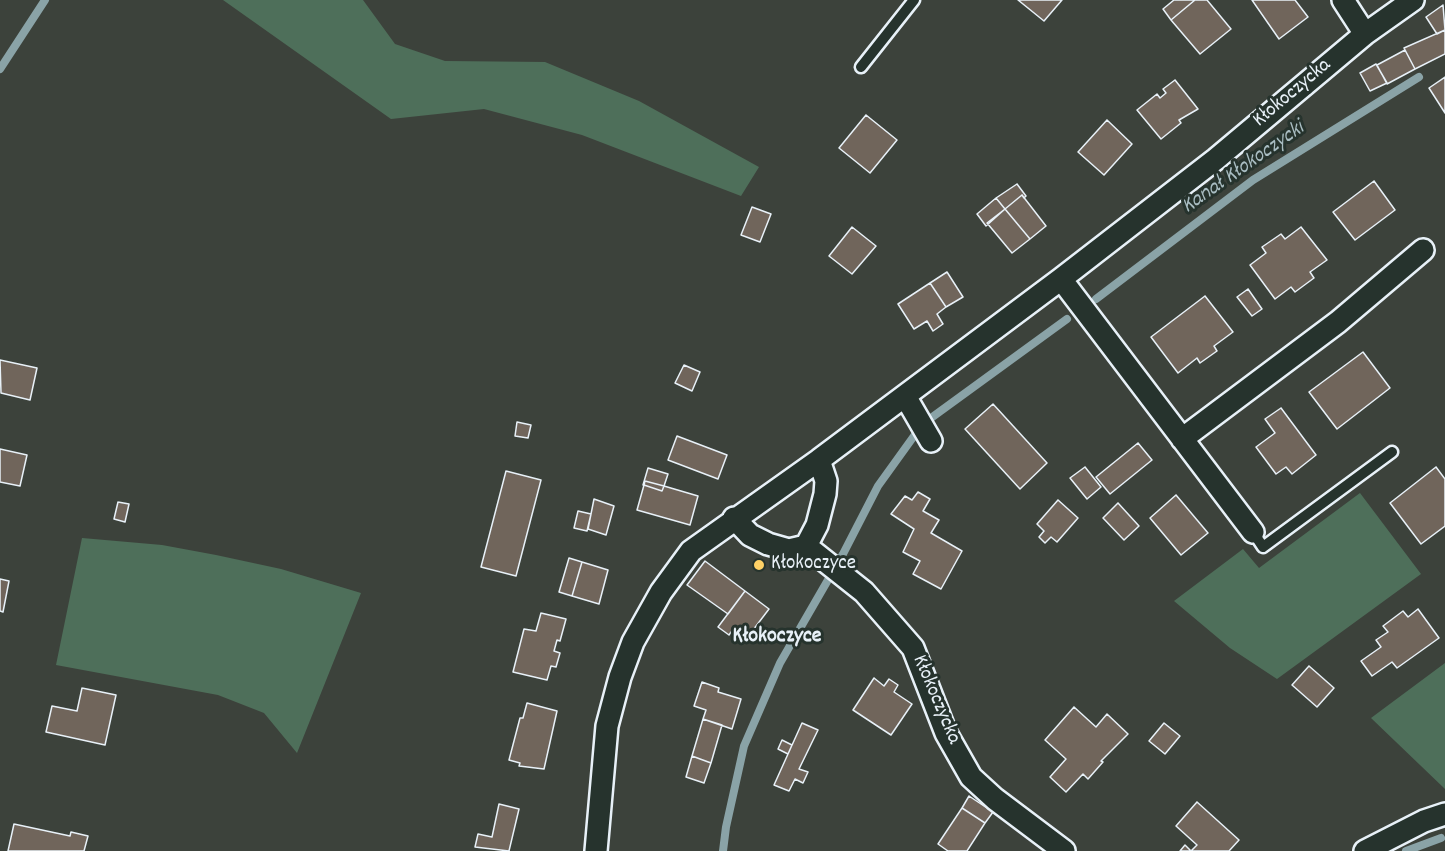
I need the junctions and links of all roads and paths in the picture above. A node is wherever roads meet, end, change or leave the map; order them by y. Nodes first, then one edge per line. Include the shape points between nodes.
1 (914, 0) edge
2 (1343, 0) edge
3 (1413, 0) edge
4 (1365, 34) junction
5 (861, 67) dead end
6 (1423, 250) dead end
7 (1061, 279) junction
8 (905, 396) junction
9 (1182, 439) junction
10 (931, 441) dead end
11 (1392, 452) dead end
12 (819, 460) junction
13 (734, 518) junction
14 (1253, 532) joint
15 (806, 546) junction
16 (1445, 814) edge
17 (596, 851) edge
18 (1064, 851) edge
19 (1365, 851) edge

1 - 5 lane
2 - 4 street
3 - 4 street, Kłokoczycka
4 - 7 street, Kłokoczycka via 1216,159
6 - 9 street via 1338,322
7 - 8 street, Kłokoczycka
7 - 9 street
8 - 10 street
8 - 12 street, Kłokoczycka
9 - 14 street
11 - 14 lane via 1263,547
12 - 13 street, Kłokoczycka
12 - 15 street via 826,481 825,494
13 - 15 street via 750,535 768,544 789,550
13 - 17 street, Kłokoczycka via 691,551 661,592 633,642 607,726
15 - 18 street, Kłokoczycka via 880,609 913,648 946,733 970,777
16 - 19 street

